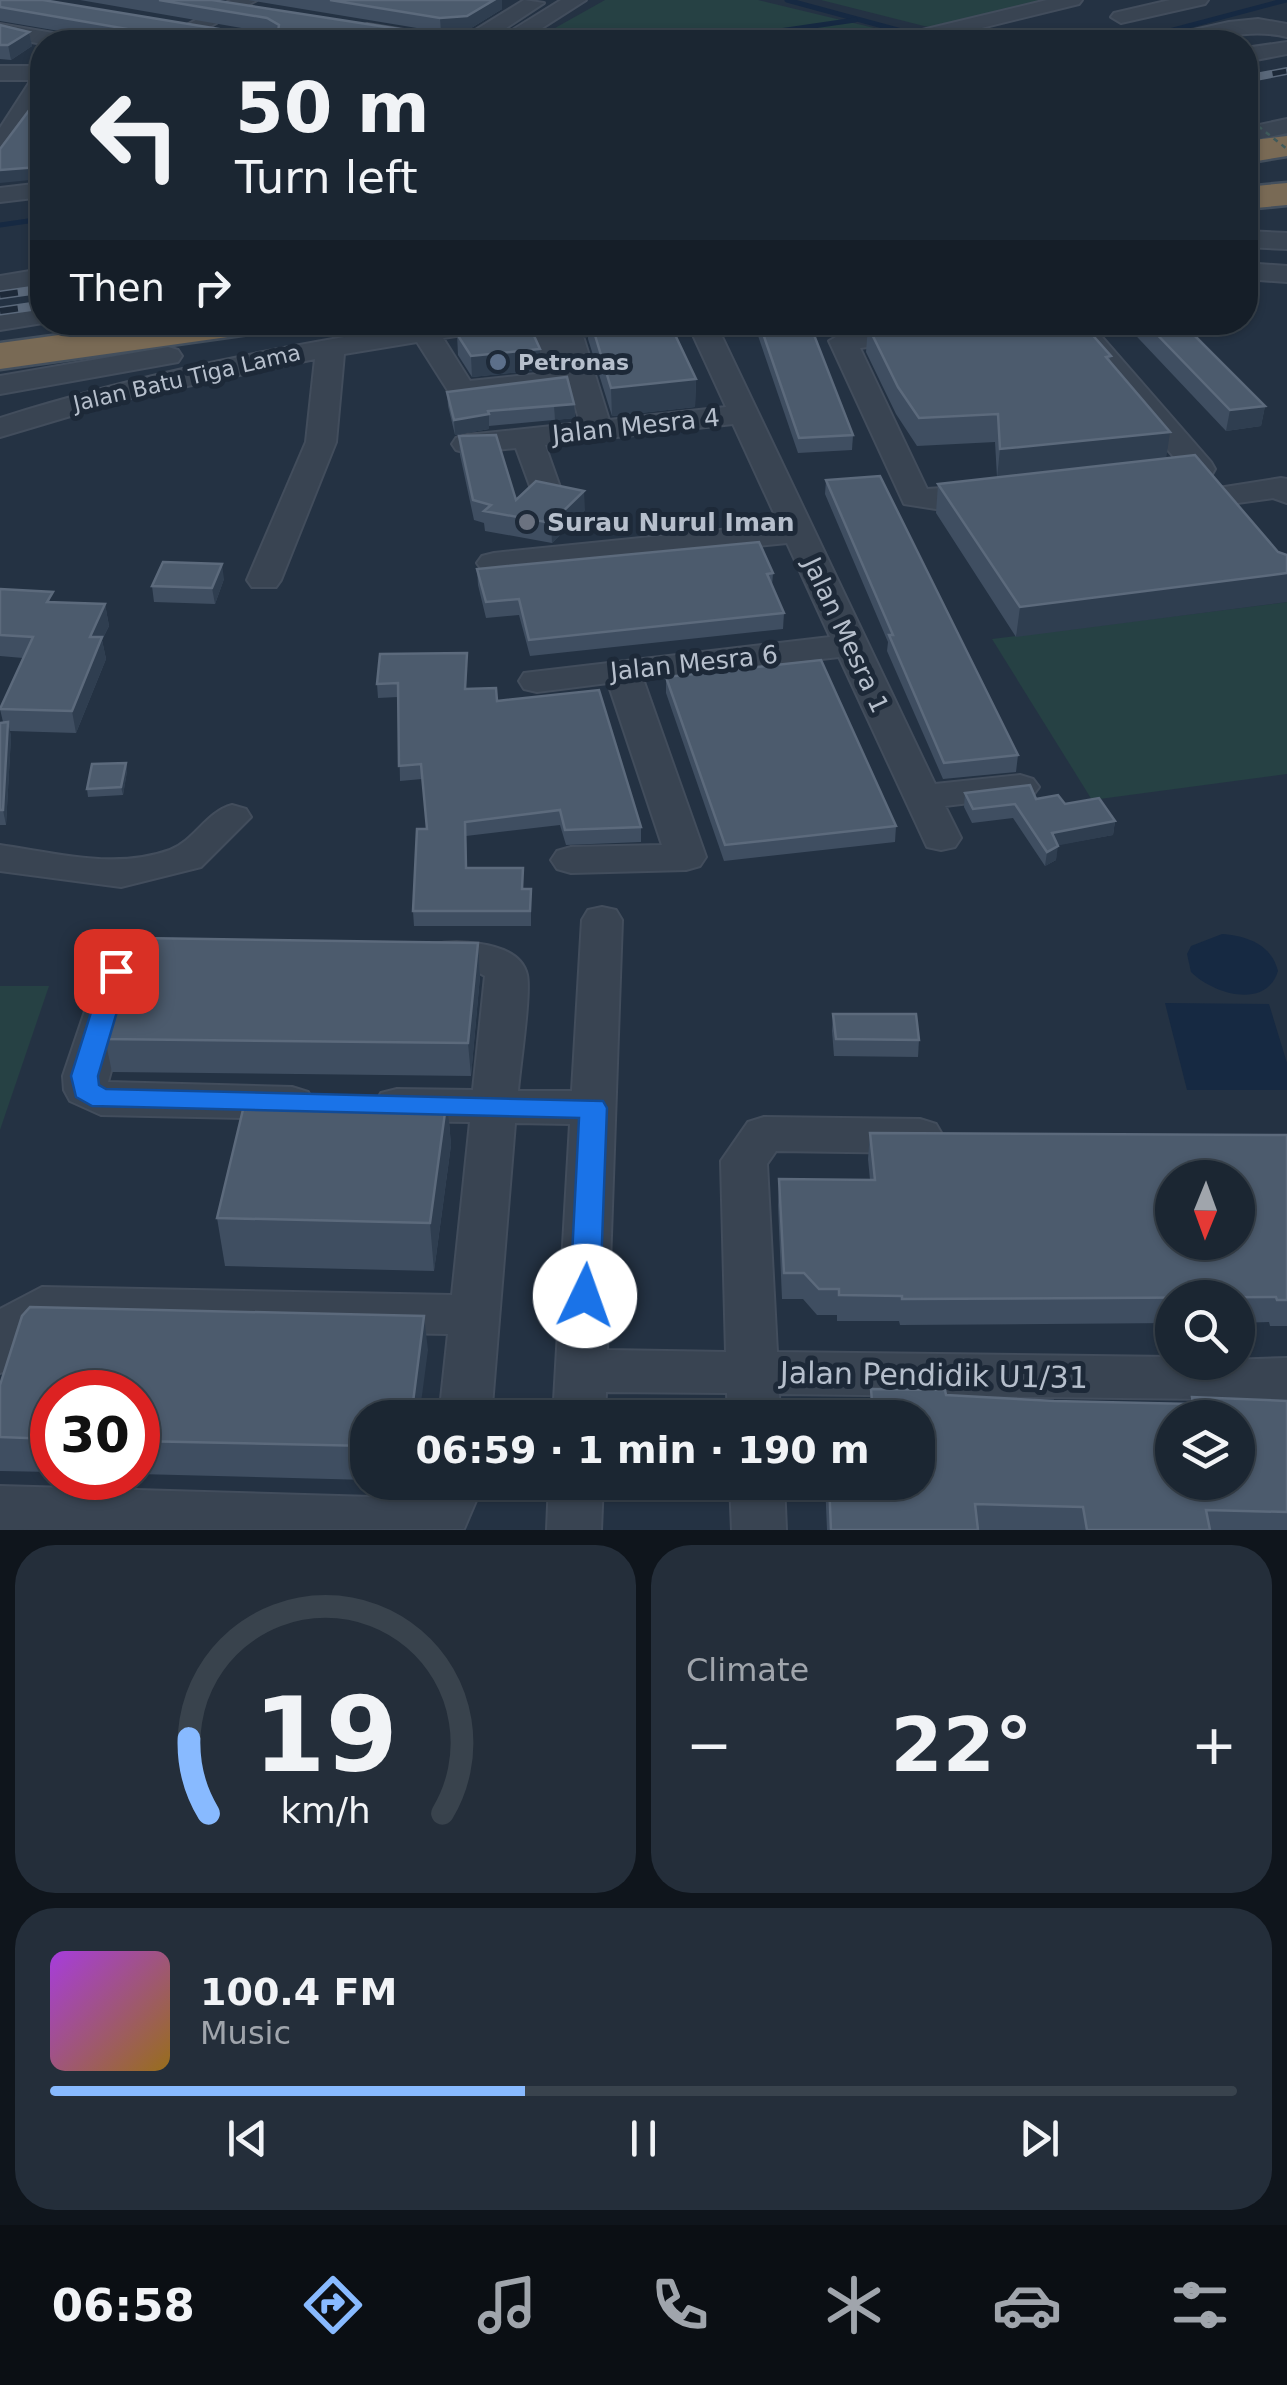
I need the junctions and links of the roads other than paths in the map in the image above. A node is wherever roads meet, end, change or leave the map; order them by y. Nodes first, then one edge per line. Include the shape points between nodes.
1 (1072, 0) edge
2 (1198, 0) edge
3 (202, 2) edge
4 (524, 2) edge
5 (240, 4) edge
6 (569, 4) edge
7 (271, 14) edge
8 (1121, 18) dead end
9 (154, 23) edge
10 (346, 26) edge
11 (0, 30) edge
12 (192, 30) joint
13 (370, 30) edge
14 (487, 30) edge
15 (522, 30) edge
16 (948, 30) edge
17 (1227, 30) edge
18 (1287, 31) edge
19 (30, 35) edge
20 (1287, 46) edge
21 (1258, 51) edge
22 (0, 73) edge
23 (30, 76) edge
24 (30, 97) edge
25 (1287, 126) edge
26 (1264, 142) edge
27 (1, 145) edge
28 (1287, 176) edge
29 (1258, 179) edge
30 (30, 192) edge
31 (1287, 194) edge
32 (0, 196) edge
33 (1258, 197) edge
34 (1287, 225) edge
35 (1258, 226) edge
36 (1258, 240) edge
37 (1287, 241) edge
38 (1258, 272) edge
39 (1287, 274) edge
40 (30, 279) edge
41 (0, 284) edge
42 (30, 318) edge
43 (0, 322) edge
44 (30, 333) edge
45 (153, 335) edge
46 (292, 335) edge
47 (452, 335) edge
48 (490, 335) edge
49 (542, 335) edge
50 (568, 335) edge
51 (684, 335) edge
52 (705, 335) edge
53 (837, 335) edge
54 (1085, 335) edge
55 (0, 337) edge
56 (431, 341) junction
57 (330, 347) junction
58 (0, 356) edge
59 (0, 385) edge
60 (733, 416) junction
61 (0, 428) edge
62 (598, 431) junction
63 (528, 438) junction
64 (468, 444) edge
65 (1200, 469) junction
66 (1143, 475) edge
67 (545, 490) edge
68 (1012, 491) edge
69 (1287, 494) edge
70 (1223, 496) junction
71 (1249, 526) edge
72 (798, 532) junction
73 (494, 563) edge
74 (264, 580) dead end
75 (851, 645) junction
76 (622, 671) junction
77 (537, 681) dead end
78 (1020, 787) edge
79 (921, 796) junction
80 (232, 817) dead end
81 (940, 838) dead end
82 (0, 858) edge
83 (571, 860) dead end
84 (602, 920) dead end
85 (220, 954) edge
86 (392, 956) edge
87 (494, 1106) junction
88 (593, 1108) junction
89 (958, 1137) edge
90 (475, 1315) junction
91 (0, 1354) edge
92 (1287, 1379) edge
93 (580, 1394) edge
94 (754, 1395) edge
95 (467, 1400) edge
96 (451, 1500) edge
97 (575, 1500) edge
98 (758, 1500) edge
99 (0, 1509) edge
100 (574, 1530) edge
101 (759, 1530) edge

1 - 16 street
2 - 8 street
3 - 5 street
4 - 6 street
4 - 14 street
5 - 7 street
5 - 12 street
6 - 15 street
9 - 12 street
10 - 13 street
11 - 19 street
17 - 18 street
20 - 21 street
22 - 23 street
24 - 27 street
25 - 26 street
28 - 29 highway
30 - 32 street
31 - 33 highway
34 - 35 highway
36 - 37 street
38 - 39 street
40 - 41 street
42 - 43 street
44 - 55 highway
45 - 58 highway
46 - 59 street
47 - 56 street, Jalan Batu Tiga Lama
48 - 56 street
49 - 56 street via 563,380 468,390 460,388
50 - 62 street
51 - 60 street
52 - 60 street, Jalan Mesra 1
53 - 68 street via 915,498
54 - 65 street
56 - 57 street, Jalan Batu Tiga Lama
57 - 61 street, Jalan Batu Tiga Lama via 148,384
57 - 74 street via 321,442
60 - 62 street, Jalan Mesra 4
60 - 72 street, Jalan Mesra 1
62 - 63 street, Jalan Mesra 4
63 - 64 street, Jalan Mesra 4
63 - 67 street, Jalan Mesra 4
65 - 66 street
65 - 70 street
69 - 70 street via 1281,487
70 - 71 street
72 - 73 street
72 - 75 street, Jalan Mesra 1
75 - 76 street, Jalan Mesra 6
75 - 79 street, Jalan Mesra 1
76 - 77 street, Jalan Mesra 6
76 - 83 street via 686,858
78 - 79 street
79 - 81 street, Jalan Mesra 1
80 - 82 street via 188,858 121,874
84 - 88 street
85 - 87 street via 144,952 124,960 86,1090 102,1099
86 - 87 street via 501,964 506,974
87 - 88 street
87 - 90 street
88 - 93 street
89 - 94 street via 764,1134 744,1161
90 - 91 street via 42,1307 20,1319
90 - 95 street
92 - 94 street, Jalan Pendidik U1/31
93 - 94 street, Jalan Pendidik U1/31
96 - 99 street via 446,1512 406,1522
97 - 100 street
98 - 101 street

